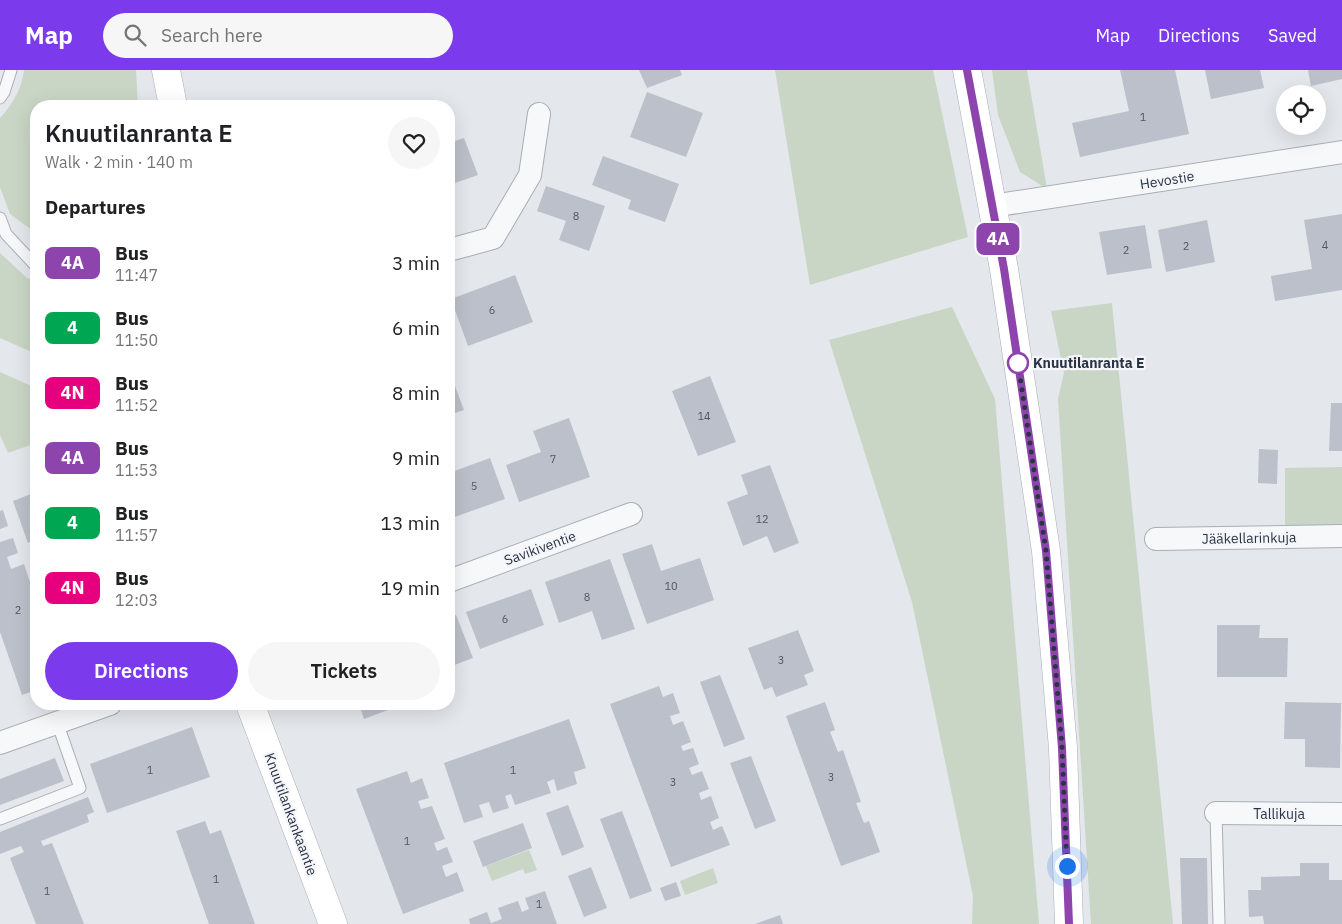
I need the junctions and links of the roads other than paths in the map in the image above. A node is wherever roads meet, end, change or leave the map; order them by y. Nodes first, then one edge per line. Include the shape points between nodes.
1 (11, 70) edge
2 (166, 70) edge
3 (967, 70) edge
4 (0, 98) edge
5 (172, 100) edge
6 (538, 114) dead end
7 (1342, 152) edge
8 (992, 206) junction
9 (0, 218) edge
10 (455, 248) edge
11 (30, 260) edge
12 (632, 514) dead end
13 (1342, 536) edge
14 (1156, 539) dead end
15 (455, 579) edge
16 (88, 710) edge
17 (252, 710) edge
18 (57, 722) junction
19 (0, 743) edge
20 (1216, 813) joint
21 (1342, 814) edge
22 (0, 819) edge
23 (332, 924) edge
24 (1069, 924) edge
25 (1220, 924) edge

1 - 4 lane
2 - 5 main road
3 - 8 main road
6 - 10 street via 530,176 493,238
7 - 8 street, Hevostie
8 - 24 main road via 1046,551 1062,748
9 - 11 lane via 6,234
12 - 15 street, Savikiventie
13 - 14 street, Jääkellarinkuja
16 - 18 street
17 - 23 main road, Knuutilankankaantie
18 - 19 street
18 - 22 lane via 80,788
20 - 21 street, Tallikuja
20 - 25 lane

